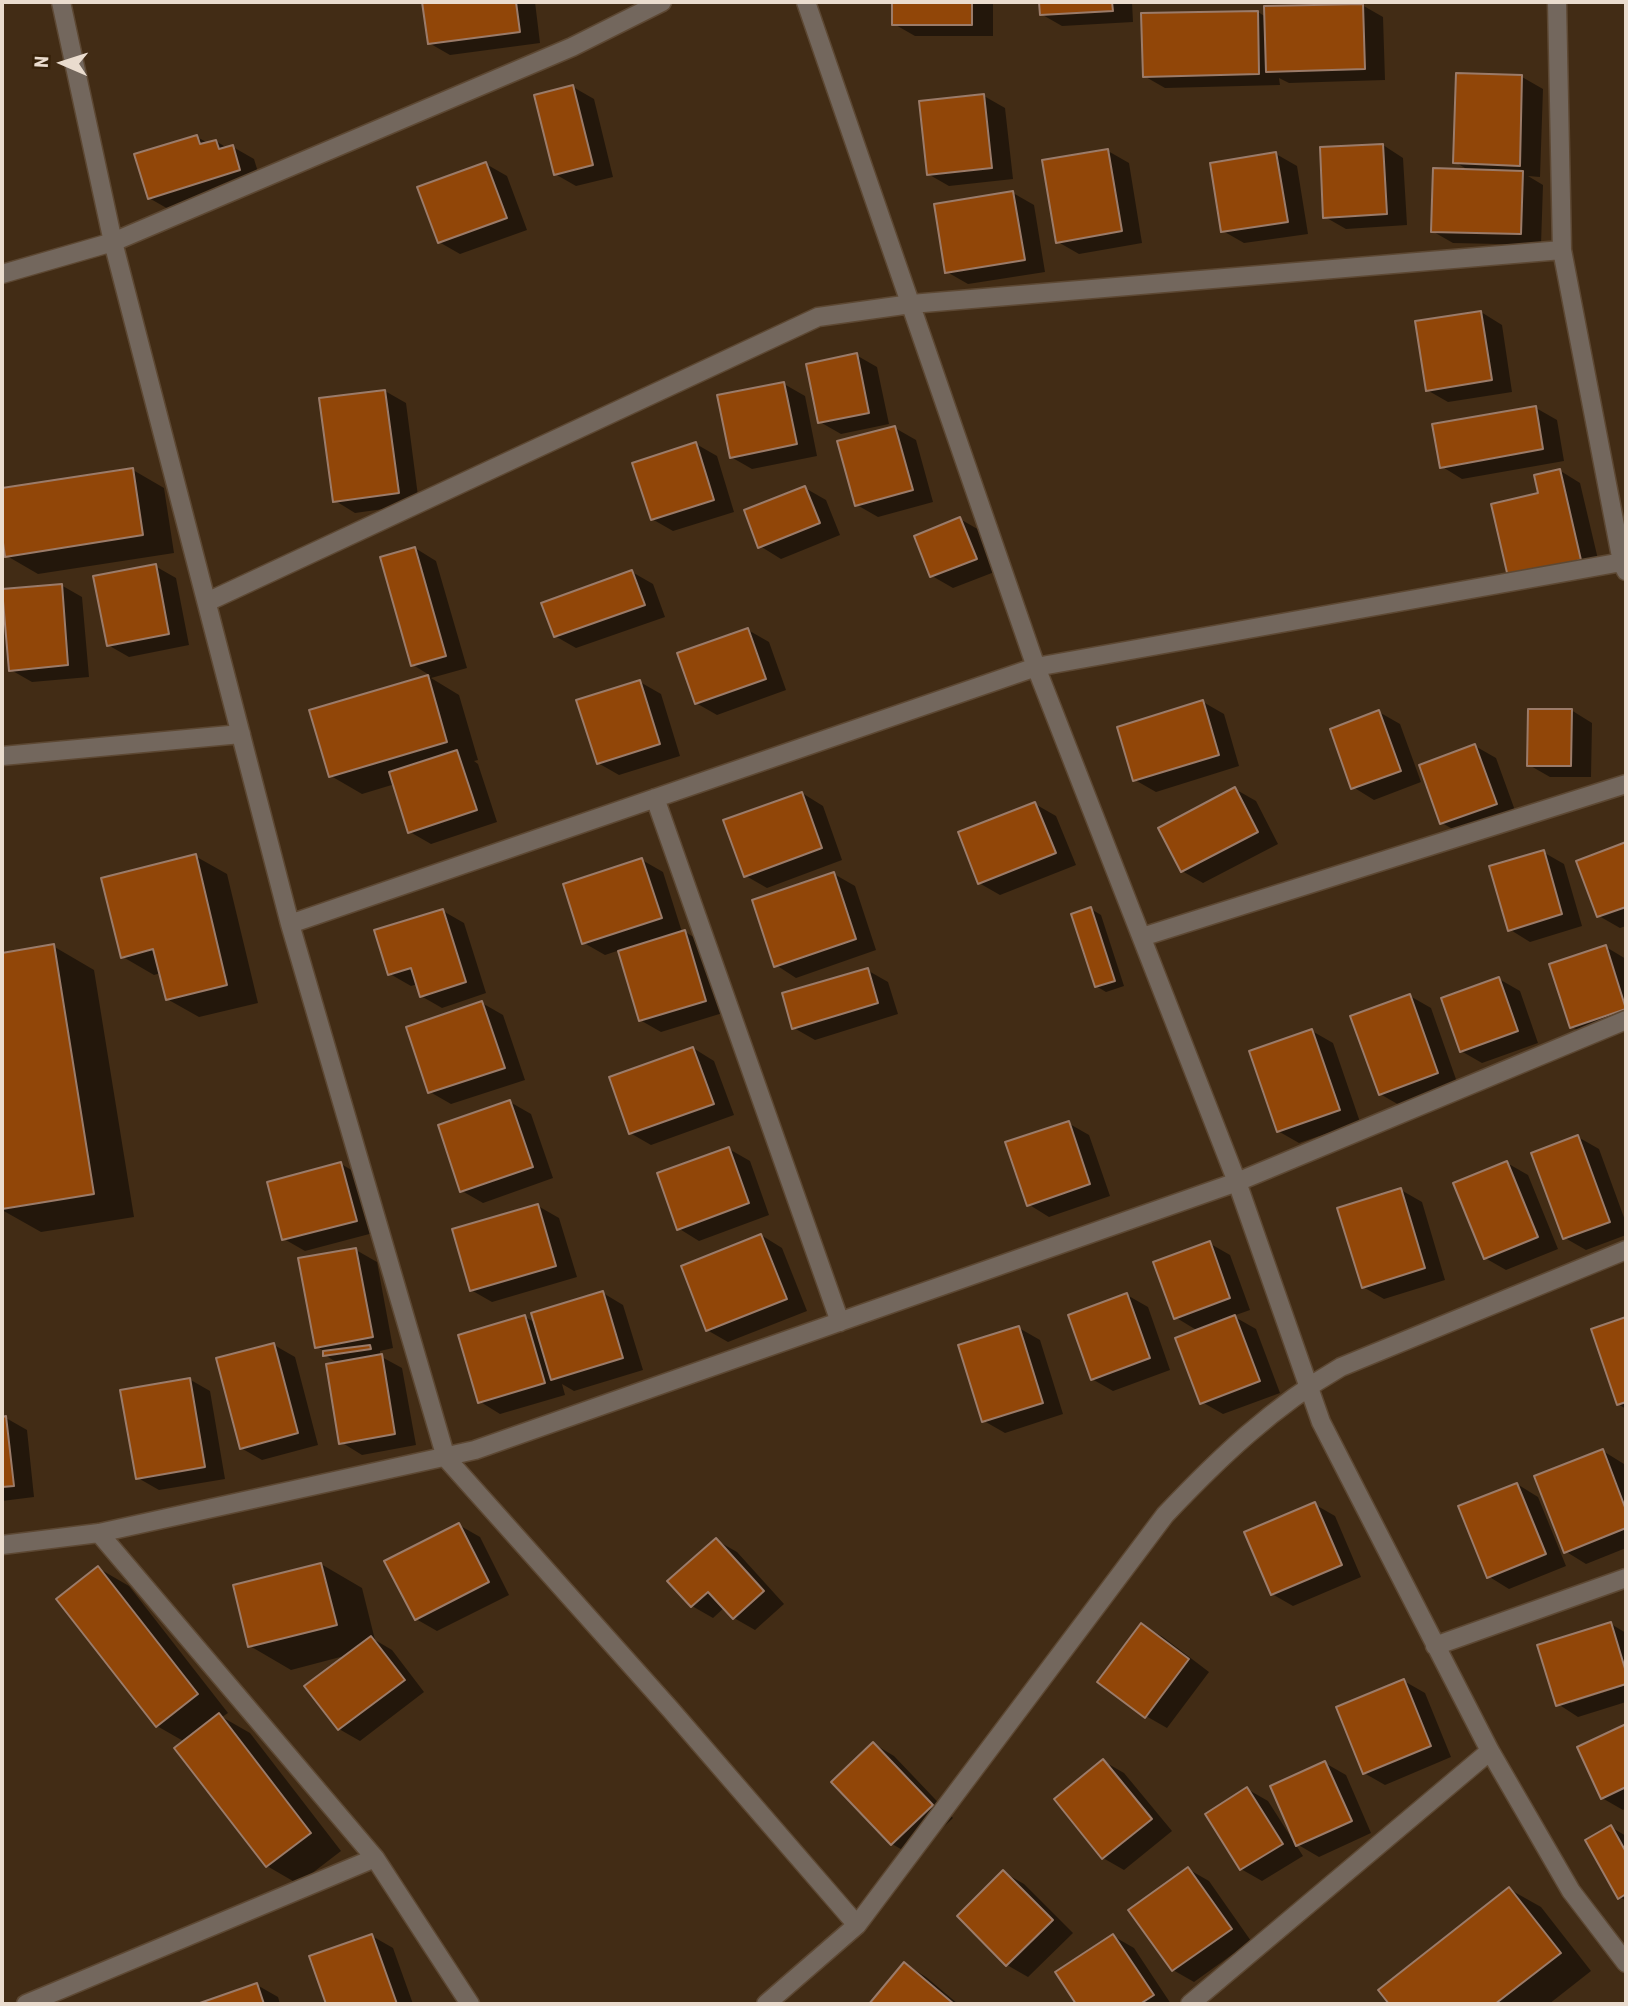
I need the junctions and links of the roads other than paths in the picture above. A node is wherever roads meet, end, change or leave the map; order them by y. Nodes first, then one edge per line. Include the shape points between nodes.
1 (61, 2) edge
2 (662, 2) edge
3 (806, 2) edge
4 (1557, 2) edge
5 (113, 242) junction
6 (1562, 250) junction
7 (2, 274) edge
8 (911, 304) junction
9 (1624, 567) edge
10 (207, 602) junction
11 (1037, 667) junction
12 (241, 734) junction
13 (2, 756) edge
14 (1626, 784) edge
15 (655, 798) junction
16 (290, 924) junction
17 (1142, 937) junction
18 (1626, 1020) edge
19 (1237, 1182) junction
20 (1626, 1250) edge
21 (840, 1322) junction
22 (1308, 1386) junction
23 (446, 1458) junction
24 (99, 1533) junction
25 (2, 1545) edge
26 (1626, 1578) edge
27 (1435, 1646) junction
28 (1490, 1751) junction
29 (375, 1858) junction
30 (857, 1925) junction
31 (1626, 1963) edge
32 (26, 2004) edge
33 (470, 2004) edge
34 (766, 2004) edge
35 (1190, 2004) edge

1 - 5 street
2 - 5 street via 572,47
3 - 8 street
4 - 6 street
5 - 7 street
5 - 10 street
6 - 8 street
6 - 9 street
8 - 10 street via 818,317
8 - 11 street
9 - 11 street
10 - 12 street
11 - 15 street
11 - 17 street
12 - 13 street
12 - 16 street
14 - 17 street
15 - 16 street
15 - 21 street
16 - 23 street
17 - 19 street
18 - 19 street
19 - 21 street
19 - 22 street
20 - 22 street via 1341,1367
21 - 23 street
22 - 27 street via 1321,1422
22 - 30 street via 1209,1468 1165,1515
23 - 24 street
23 - 30 street
24 - 25 street
24 - 29 street
26 - 27 street
27 - 28 street
28 - 31 street via 1571,1891
28 - 35 street
29 - 32 street
29 - 33 street
30 - 34 street

